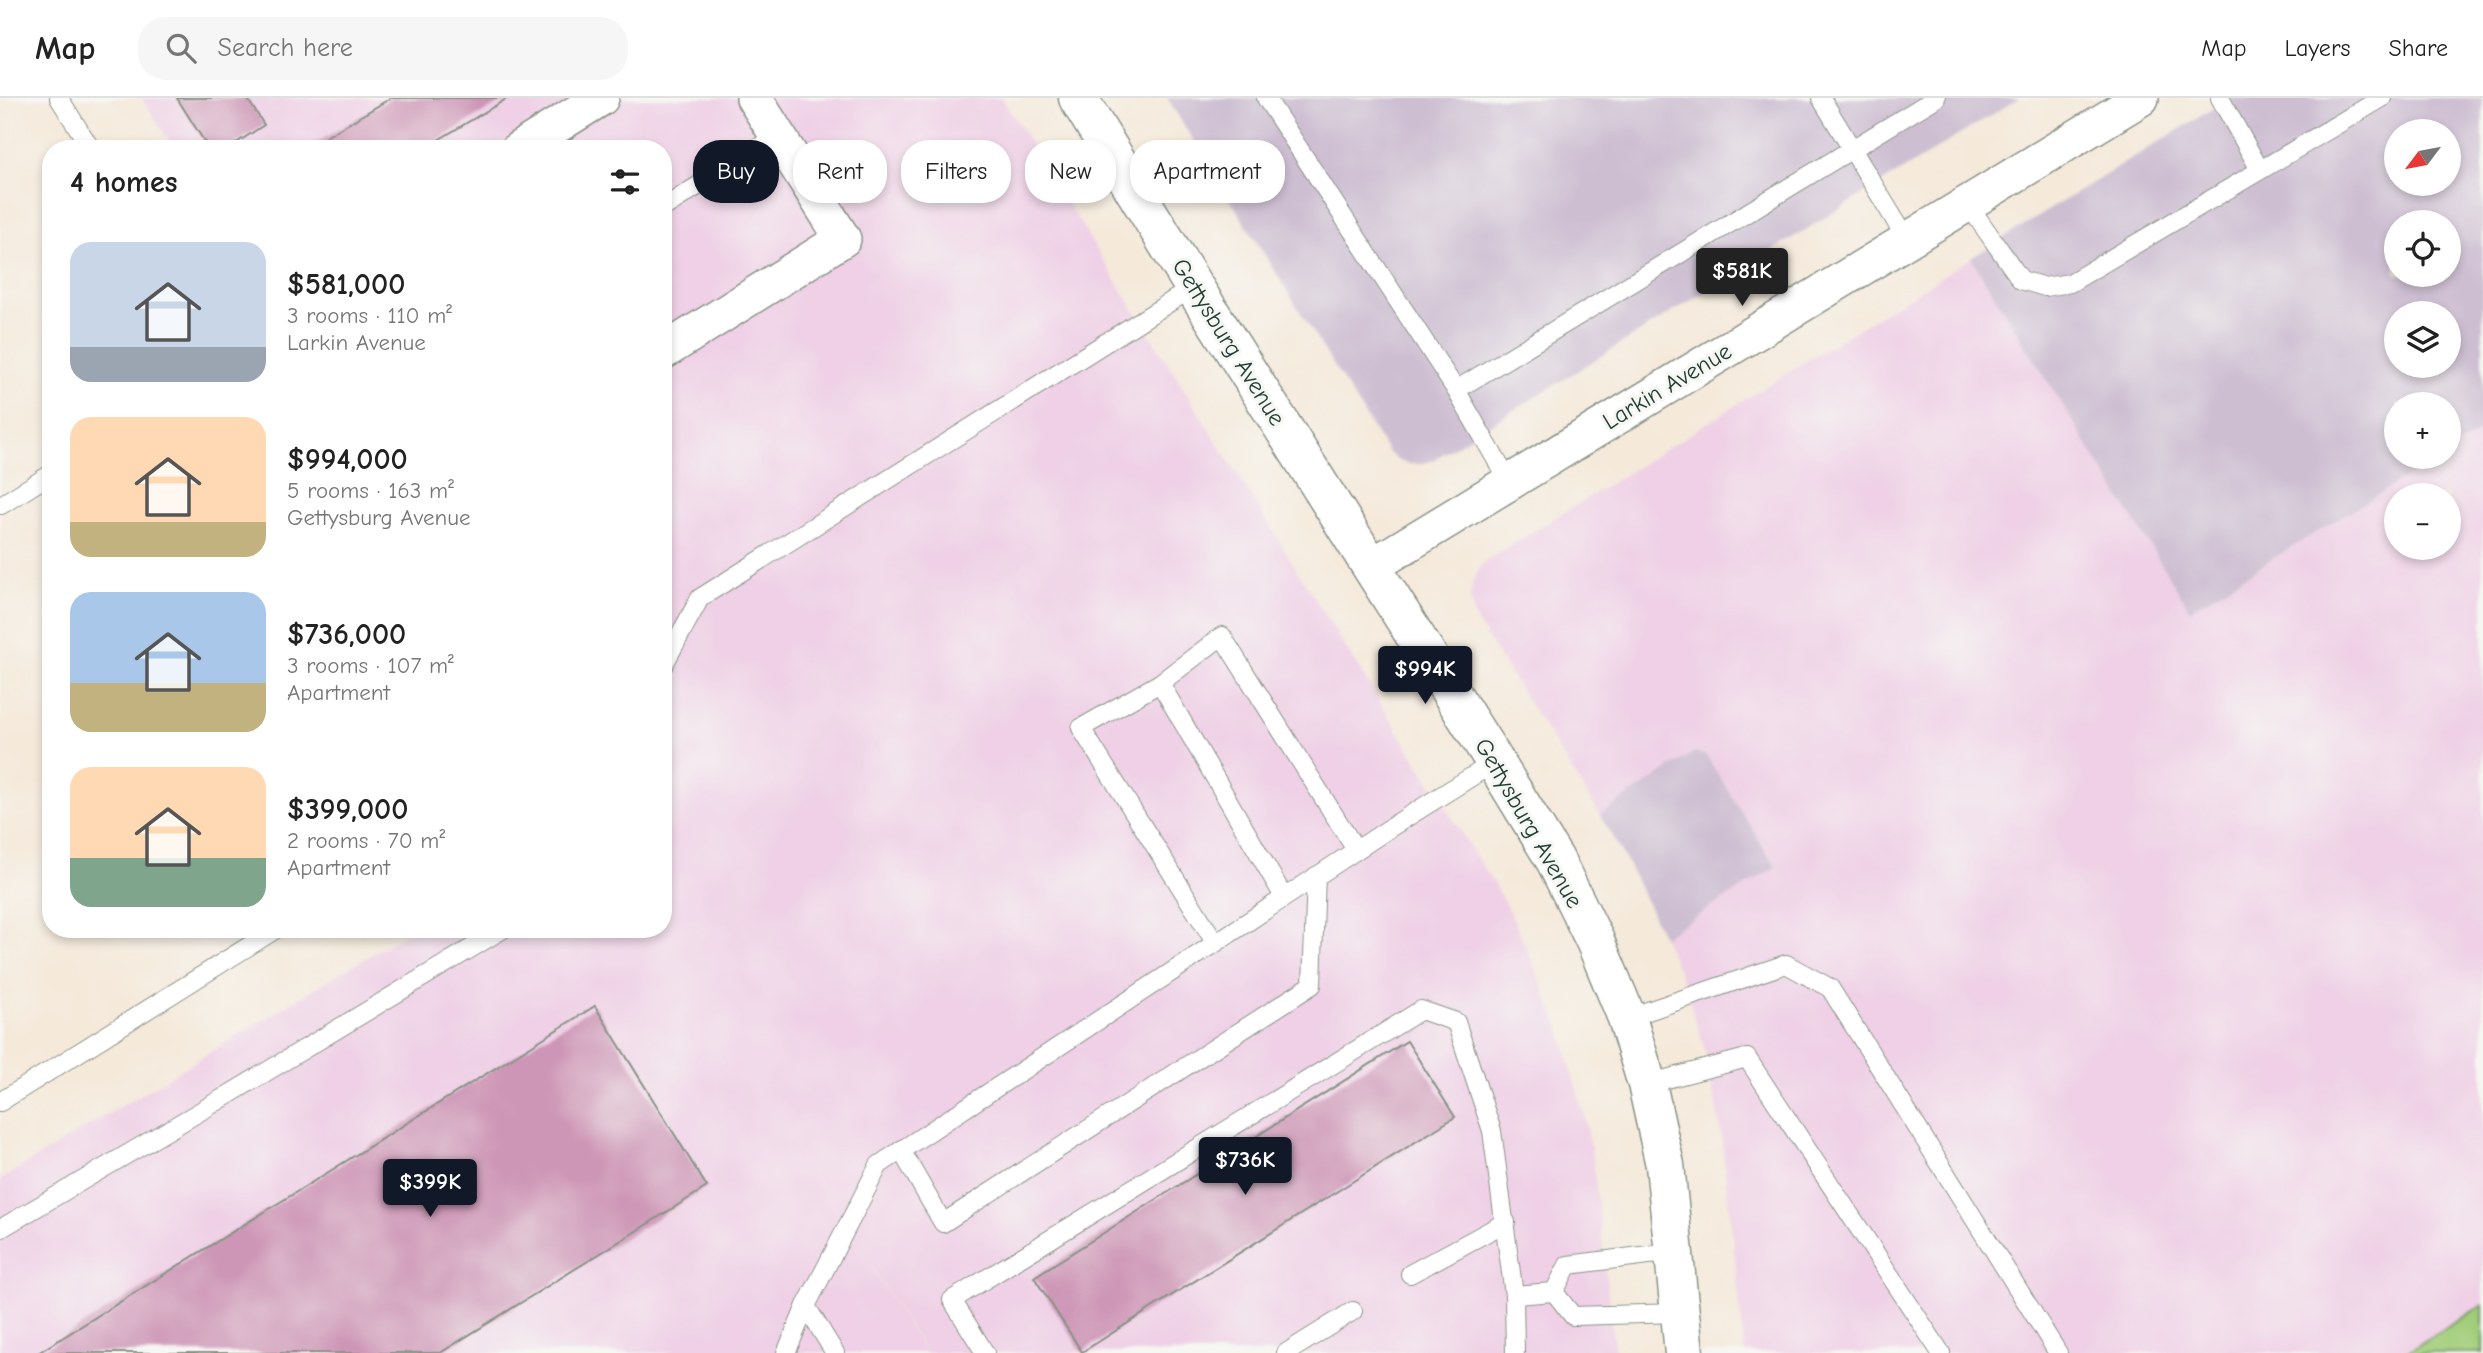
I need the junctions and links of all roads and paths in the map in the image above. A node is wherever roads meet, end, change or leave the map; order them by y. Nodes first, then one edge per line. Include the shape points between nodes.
1 (59, 98) edge
2 (601, 98) edge
3 (754, 98) edge
4 (1079, 98) edge
5 (1266, 98) edge
6 (1821, 98) edge
7 (1936, 98) edge
8 (2141, 98) edge
9 (2220, 98) edge
10 (2382, 98) edge
11 (778, 135) junction
12 (85, 140) edge
13 (533, 140) edge
14 (1852, 149) junction
15 (2260, 170) junction
16 (672, 202) edge
17 (1967, 203) junction
18 (1907, 240) junction
19 (1194, 287) junction
20 (672, 346) edge
21 (1455, 390) junction
22 (42, 480) edge
23 (1509, 482) junction
24 (1, 505) edge
25 (1372, 566) junction
26 (672, 649) edge
27 (1160, 682) junction
28 (1495, 762) junction
29 (1356, 850) junction
30 (1316, 876) junction
31 (1283, 897) junction
32 (262, 938) edge
33 (488, 938) edge
34 (1215, 942) junction
35 (1627, 1018) junction
36 (1647, 1084) junction
37 (0, 1102) edge
38 (901, 1150) junction
39 (1506, 1222) junction
40 (0, 1229) edge
41 (1673, 1252) junction
42 (1410, 1274) dead end
43 (1554, 1292) junction
44 (1514, 1295) junction
45 (806, 1306) junction
46 (1353, 1311) dead end
47 (1679, 1313) junction
48 (786, 1353) edge
49 (835, 1353) edge
50 (985, 1353) edge
51 (1286, 1353) edge
52 (1515, 1353) edge
53 (1684, 1353) edge
54 (1941, 1353) edge
55 (2058, 1353) edge

1 - 12 lane
2 - 13 street
3 - 11 street
4 - 19 street, Gettysburg Avenue
5 - 21 lane
6 - 14 lane
7 - 14 lane
8 - 17 street, Larkin Avenue
9 - 15 lane
10 - 15 lane
11 - 16 lane
11 - 20 street via 843,239
14 - 18 lane
14 - 21 lane
15 - 17 lane via 2070,283 2045,287 2021,280
17 - 18 street, Larkin Avenue
18 - 23 street, Larkin Avenue
19 - 25 street, Gettysburg Avenue
19 - 26 lane via 700,598
21 - 23 lane
22 - 24 lane
23 - 25 street, Larkin Avenue
25 - 28 street, Gettysburg Avenue
27 - 29 lane via 1222,636
27 - 31 lane
27 - 34 lane via 1082,729
28 - 29 lane
28 - 35 street, Gettysburg Avenue via 1555,860
29 - 30 lane
30 - 31 lane
30 - 38 lane via 1312,985 943,1223
31 - 34 lane
32 - 37 lane
33 - 40 lane
34 - 38 lane
35 - 36 street, Gettysburg Avenue
35 - 55 lane via 1786,964 1830,988
36 - 41 street, Gettysburg Avenue via 1665,1165
36 - 54 lane via 1747,1058
38 - 45 lane via 879,1165
39 - 42 lane
39 - 44 lane
39 - 50 lane via 1492,1130 1456,1022 1421,1010 952,1300
41 - 43 lane via 1569,1265
41 - 47 street, Gettysburg Avenue
43 - 44 lane
43 - 47 lane via 1573,1316
44 - 52 lane
45 - 48 lane
45 - 49 lane
46 - 51 lane
47 - 53 street, Gettysburg Avenue

